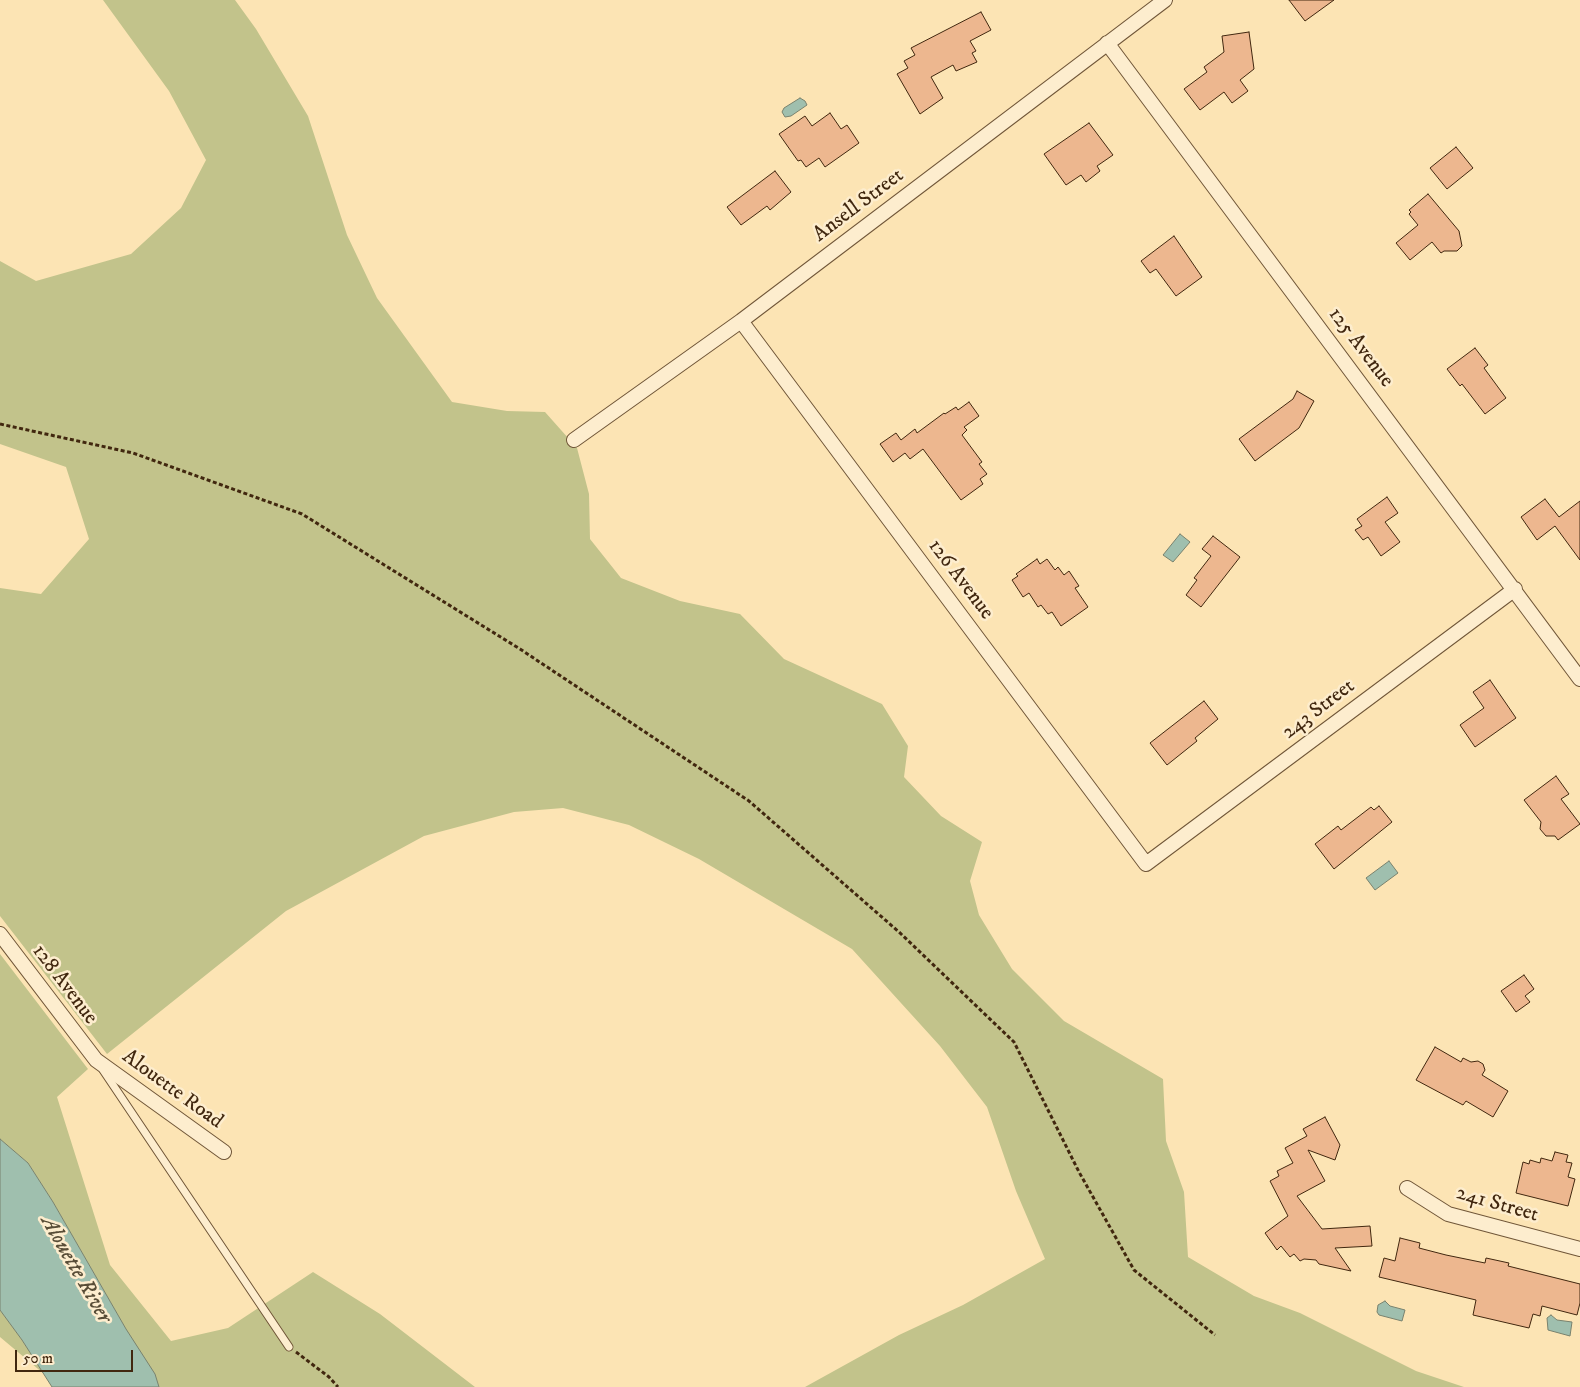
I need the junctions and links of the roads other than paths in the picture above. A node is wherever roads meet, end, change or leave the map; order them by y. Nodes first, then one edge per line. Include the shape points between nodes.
1 (1165, 0) edge
2 (1107, 43) junction
3 (741, 320) junction
4 (574, 440) dead end
5 (1515, 589) junction
6 (1580, 679) edge
7 (1146, 864) joint
8 (0, 934) edge
9 (96, 1060) junction
10 (224, 1152) dead end
11 (1407, 1188) dead end
12 (1580, 1249) edge
13 (289, 1347) road end

1 - 2 street, Ansell Street
2 - 3 street, Ansell Street
2 - 5 street, 125 Avenue
3 - 4 street, Ansell Street
3 - 7 street, 126 Avenue
5 - 6 street, 125 Avenue
5 - 7 street, 243 Street
8 - 9 street, 128 Avenue
9 - 10 street, Alouette Road
9 - 13 lane
11 - 12 street, 241 Street via 1448,1214

